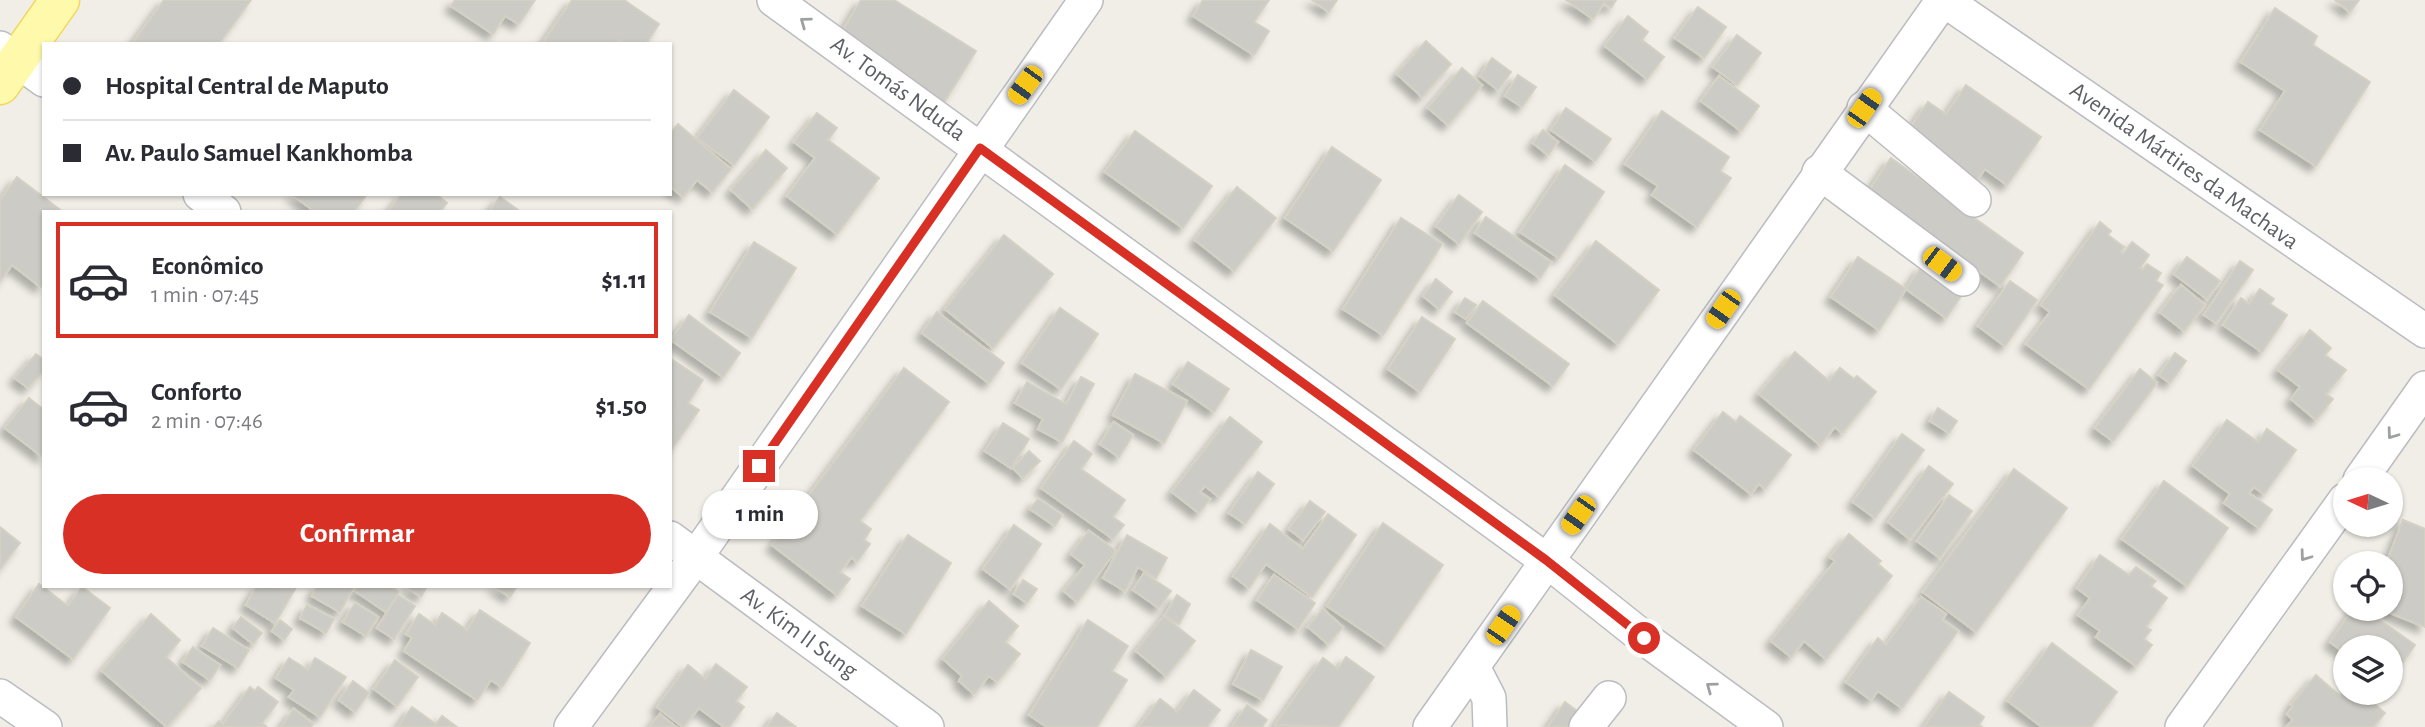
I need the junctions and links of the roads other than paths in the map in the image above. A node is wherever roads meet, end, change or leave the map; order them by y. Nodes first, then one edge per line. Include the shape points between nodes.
1 (60, 0) edge
2 (774, 0) edge
3 (1086, 0) edge
4 (1943, 0) edge
5 (16, 69) edge
6 (1864, 108) junction
7 (980, 148) junction
8 (1819, 172) junction
9 (203, 196) edge
10 (1974, 200) dead end
11 (221, 210) edge
12 (1963, 279) dead end
13 (2425, 331) edge
14 (2425, 388) edge
15 (2369, 467) edge
16 (2333, 517) edge
17 (683, 548) edge
18 (1546, 560) junction
19 (672, 566) edge
20 (658, 588) edge
21 (1473, 667) junction
22 (0, 696) edge
23 (1609, 698) dead end
24 (45, 727) edge
25 (571, 727) edge
26 (928, 727) edge
27 (1430, 727) edge
28 (1490, 727) edge
29 (1586, 727) edge
30 (1766, 727) edge
31 (2182, 727) edge

1 - 5 main road
7 -> 2 street, Av. Tomás Nduda
3 - 7 street
4 - 6 street
4 - 13 street, Avenida Mártires da Machava
6 - 8 street
6 - 10 street
7 - 17 street
7 - 18 street, Av. Tomás Nduda
8 - 12 street
8 - 18 street
9 - 11 street
14 -> 15 street
16 -> 31 street
17 - 19 street
17 - 26 street, Av. Kim II Sung
18 - 21 street
30 -> 18 street, Av. Tomás Nduda
20 - 25 street
21 - 27 street
21 - 28 street via 1489,698
22 - 24 street
23 - 29 street

